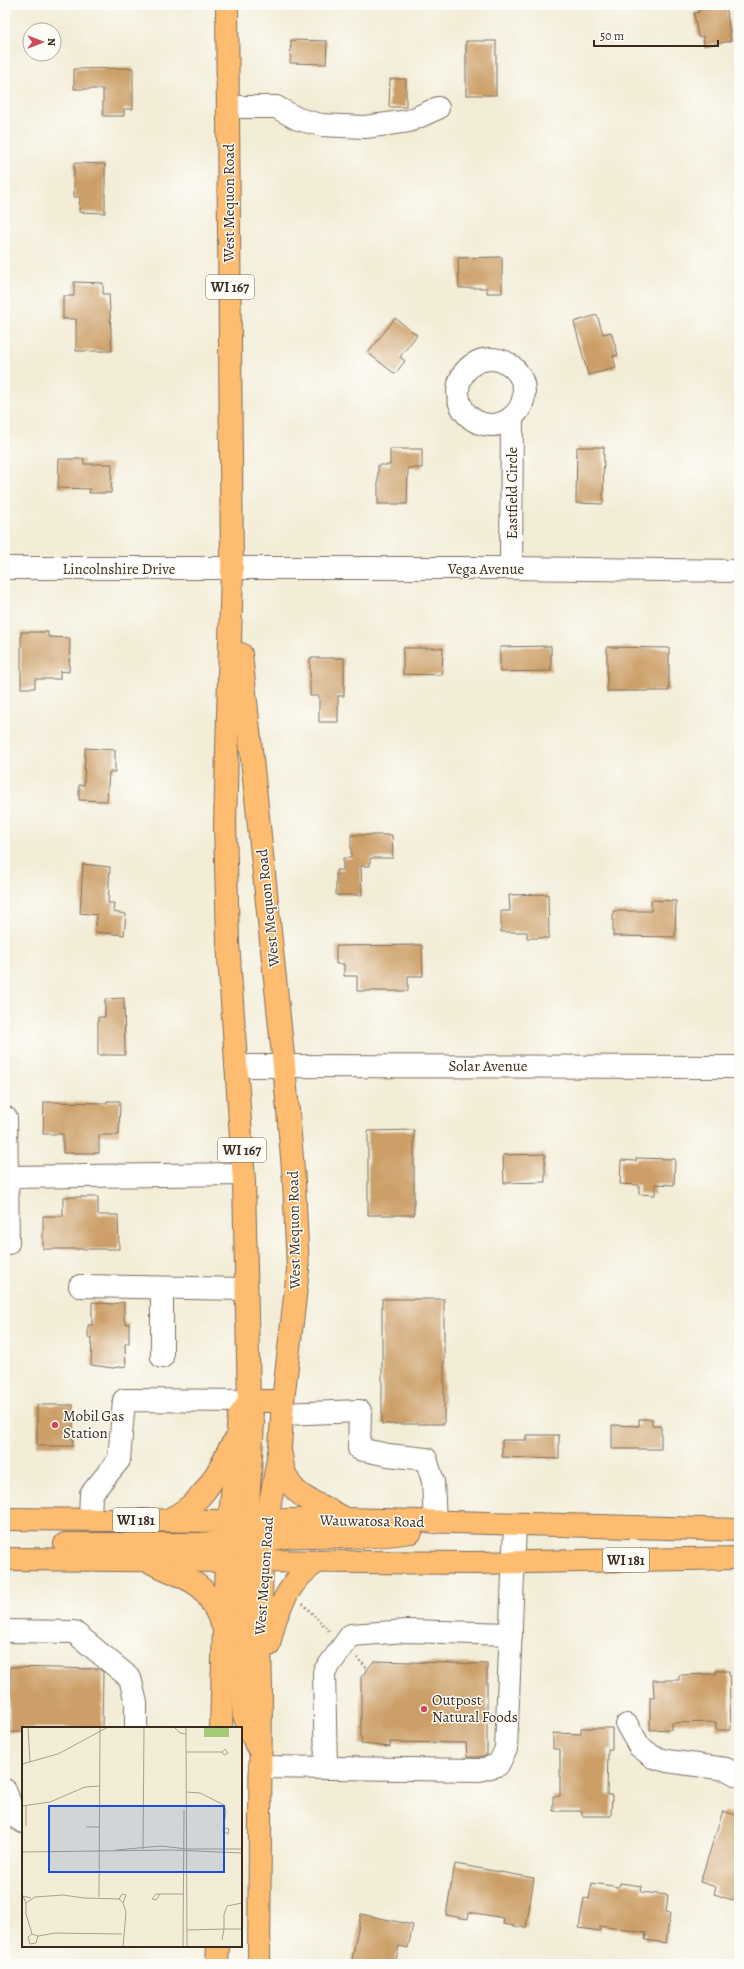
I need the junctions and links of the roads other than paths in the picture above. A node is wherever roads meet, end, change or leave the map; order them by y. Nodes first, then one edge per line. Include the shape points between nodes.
1 (227, 5) edge
2 (228, 107) junction
3 (438, 108) dead end
4 (512, 417) dead end
5 (5, 568) edge
6 (511, 568) junction
7 (232, 569) junction
8 (739, 571) edge
9 (284, 1065) junction
10 (236, 1066) junction
11 (739, 1067) edge
12 (6, 1118) dead end
13 (243, 1174) junction
14 (7, 1177) junction
15 (8, 1243) dead end
16 (80, 1286) dead end
17 (162, 1288) junction
18 (246, 1289) junction
19 (162, 1357) dead end
20 (249, 1401) junction
21 (283, 1408) junction
22 (237, 1437) junction
23 (280, 1447) junction
24 (5, 1519) edge
25 (90, 1519) junction
26 (347, 1519) junction
27 (168, 1520) junction
28 (435, 1522) junction
29 (465, 1523) junction
30 (515, 1525) junction
31 (739, 1530) edge
32 (247, 1541) junction
33 (5, 1555) edge
34 (739, 1558) edge
35 (5, 1559) edge
36 (145, 1560) junction
37 (319, 1562) junction
38 (514, 1562) junction
39 (224, 1627) junction
40 (5, 1632) edge
41 (511, 1634) junction
42 (261, 1690) junction
43 (627, 1725) dead end
44 (136, 1727) edge
45 (221, 1727) edge
46 (260, 1763) junction
47 (326, 1768) junction
48 (739, 1776) edge
49 (5, 1790) edge
50 (22, 1821) edge
51 (218, 1947) edge
52 (217, 1964) edge
53 (259, 1964) edge

1 - 2 main road, West Mequon Road / WI 167
2 - 3 street via 276,107 298,120 322,125 365,127 409,121
2 - 7 main road, West Mequon Road / WI 167
4 - 6 street, Eastfield Circle
5 - 7 street, Lincolnshire Drive
6 - 7 street, Vega Avenue
6 - 8 street, Vega Avenue
7 - 9 main road, West Mequon Road / WI 167
7 - 10 main road, West Mequon Road / WI 167 via 225,824 228,942
9 - 10 street, Solar Avenue
9 - 11 street, Solar Avenue
9 - 21 main road, West Mequon Road / WI 167 via 294,1181 298,1270
10 - 13 main road, West Mequon Road / WI 167
12 - 14 street
13 - 14 street
13 - 18 main road, West Mequon Road / WI 167
14 - 15 street
16 - 17 street
17 - 18 street
17 - 19 street
18 - 20 main road, West Mequon Road / WI 167
20 - 21 main road
20 - 22 main road, West Mequon Road / WI 167 via 240,1416
20 - 25 street via 124,1400 119,1460 91,1494
20 - 32 main road via 253,1422
21 - 23 main road, West Mequon Road / WI 167
21 - 28 street via 360,1411 359,1449 426,1459 433,1481
22 - 27 main road via 198,1499 185,1512
22 - 32 main road, West Mequon Road / WI 167
23 - 26 main road via 282,1465 290,1485 297,1493
23 - 32 main road, West Mequon Road / WI 167
24 - 25 main road, Wauwatosa Road / WI 181
25 - 27 main road, Wauwatosa Road / WI 181
26 - 28 main road, Wauwatosa Road / WI 181
26 - 32 main road, Wauwatosa Road / WI 181
27 - 32 main road, Wauwatosa Road / WI 181
28 - 29 main road, Wauwatosa Road / WI 181
29 - 30 main road, Wauwatosa Road / WI 181
29 - 32 main road via 388,1536 293,1536
30 - 31 main road, Wauwatosa Road / WI 181
30 - 38 street
32 - 33 main road via 52,1544
32 - 36 main road, Wauwatosa Road / WI 181
32 - 37 main road, Wauwatosa Road / WI 181
32 - 39 main road, West Mequon Road / WI 167
32 - 42 main road, West Mequon Road / WI 167 via 260,1641
32 - 46 main road via 242,1666 244,1715
34 - 38 main road, Wauwatosa Road / WI 181
35 - 36 main road, Wauwatosa Road / WI 181
36 - 39 main road via 192,1582 203,1590
37 - 38 main road, Wauwatosa Road / WI 181
37 - 42 main road via 300,1576 278,1610
38 - 41 street
39 - 45 main road, West Mequon Road / WI 167
40 - 44 street via 74,1632 130,1678 136,1703
41 - 47 street via 407,1631 351,1635 324,1672
41 - 47 street via 506,1749 498,1765 480,1770
42 - 46 main road, West Mequon Road / WI 167
43 - 48 street via 639,1746 653,1757 726,1769
46 - 47 street
46 - 53 main road, West Mequon Road / WI 167
49 - 50 street via 15,1817
51 - 52 main road

